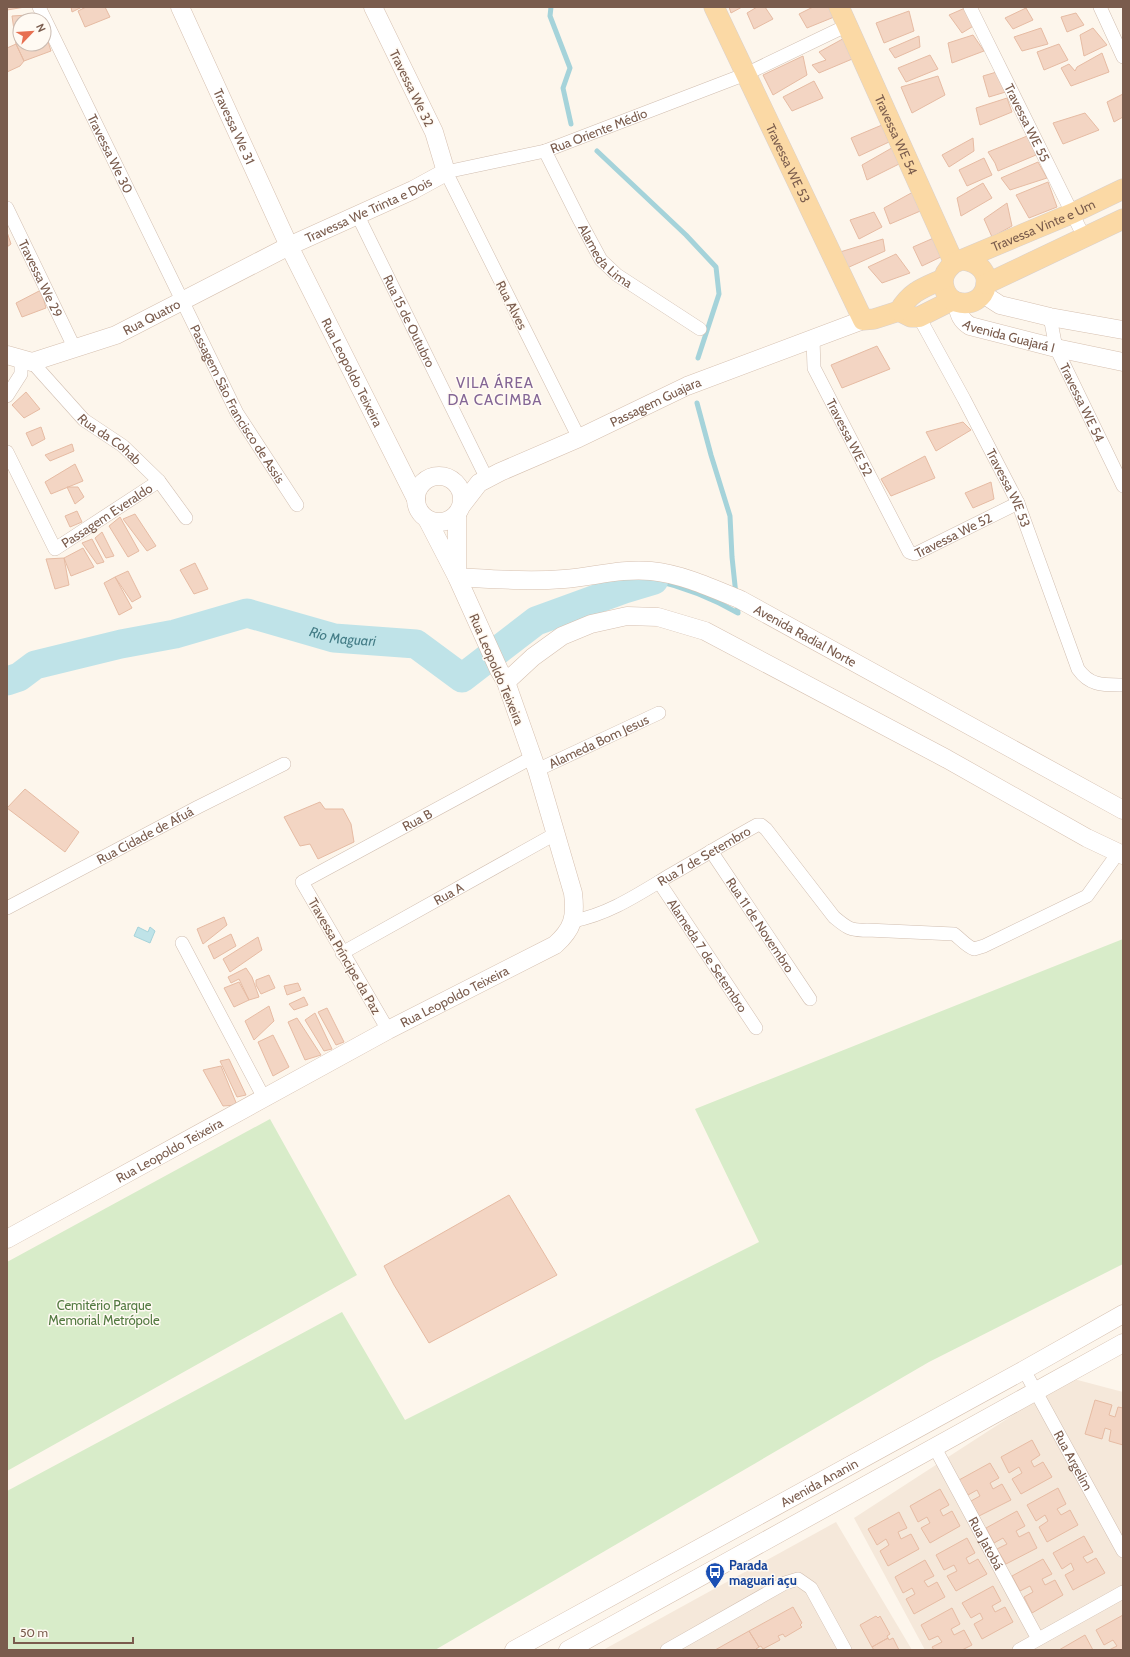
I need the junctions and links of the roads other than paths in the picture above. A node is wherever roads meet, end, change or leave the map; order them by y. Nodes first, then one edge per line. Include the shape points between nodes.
1 (39, 7) edge
2 (180, 7) edge
3 (373, 7) edge
4 (714, 7) edge
5 (839, 7) edge
6 (970, 7) edge
7 (1100, 7) edge
8 (848, 25) junction
9 (1123, 57) edge
10 (746, 74) junction
11 (545, 151) junction
12 (446, 172) junction
13 (1123, 189) edge
14 (7, 208) edge
15 (1073, 213) junction
16 (357, 214) junction
17 (1123, 218) edge
18 (1084, 237) junction
19 (289, 246) junction
20 (953, 267) junction
21 (985, 289) junction
22 (182, 300) junction
23 (954, 301) junction
24 (899, 311) junction
25 (919, 317) junction
26 (1050, 317) junction
27 (863, 320) junction
28 (700, 329) dead end
29 (1123, 330) edge
30 (813, 339) junction
31 (1056, 348) junction
32 (76, 349) junction
33 (20, 359) edge
34 (1123, 362) edge
35 (7, 396) edge
36 (579, 438) junction
37 (7, 452) edge
38 (492, 471) junction
39 (452, 479) junction
40 (159, 481) junction
41 (1123, 486) edge
42 (416, 499) junction
43 (1018, 503) junction
44 (297, 505) dead end
45 (459, 510) junction
46 (186, 518) dead end
47 (427, 519) junction
48 (899, 532) joint
49 (457, 577) junction
50 (502, 676) junction
51 (1123, 685) edge
52 (660, 713) dead end
53 (535, 763) junction
54 (284, 764) dead end
55 (1123, 810) edge
56 (555, 834) junction
57 (711, 851) junction
58 (1120, 854) edge
59 (302, 882) joint
60 (659, 882) junction
61 (7, 908) edge
62 (573, 921) junction
63 (182, 943) dead end
64 (342, 953) junction
65 (810, 999) dead end
66 (756, 1028) dead end
67 (388, 1030) junction
68 (264, 1098) junction
69 (7, 1239) edge
70 (1123, 1314) edge
71 (1123, 1343) edge
72 (1024, 1370) junction
73 (1035, 1391) junction
74 (935, 1448) junction
75 (1123, 1551) edge
76 (1123, 1592) edge
77 (1038, 1639) junction
78 (514, 1650) edge
79 (568, 1650) edge
80 (667, 1650) edge
81 (845, 1650) edge
82 (1018, 1650) edge

1 - 22 street, Travessa We 30
2 - 19 main road, Travessa We 31
3 - 12 main road, Travessa We 32 via 434,132
4 - 10 main road, Travessa WE 53
5 - 8 main road, Travessa WE 54
6 - 15 street, Travessa WE 55
7 - 9 street
8 - 10 street, Rua Oriente Médio
8 - 20 main road, Travessa WE 54
10 - 11 street, Rua Oriente Médio
10 - 27 main road, Travessa WE 53
11 - 12 street, Rua Oriente Médio
11 - 28 street, Alameda Lima via 601,260 617,275
12 - 16 main road, Travessa We Trinta e Dois via 413,190
12 - 36 street, Rua Alves
13 - 15 main road, Travessa Vinte e Um
14 - 32 street, Travessa We 29
15 - 18 street, Travessa WE 55
15 - 20 main road, Travessa Vinte e Um
16 - 19 main road, Travessa We Trinta e Dois
16 - 38 street, Rua 15 de Outubro
17 - 18 main road, Travessa Vinte e Um
18 - 21 main road, Travessa Vinte e Um
19 - 22 main road, Rua Quatro
19 - 42 main road, Rua Leopoldo Teixeira
20 - 21 main road via 972,261 985,275
20 - 23 main road via 945,291
20 - 24 main road, Travessa Vinte e Um via 913,293
21 - 23 main road via 976,301 966,304
21 - 26 main road, Avenida Guajará I via 1000,305
22 - 32 main road, Rua Quatro via 116,335
22 - 44 street, Passagem São Francisco de Assis via 237,412
23 - 25 main road
23 - 31 main road, Avenida Guajará I via 962,321 970,326
24 - 25 main road via 912,317
24 - 27 main road
25 - 43 street, Travessa WE 53
26 - 29 main road, Avenida Guajará I
26 - 31 street, Travessa WE 54
27 - 30 main road, Passagem Guajara
30 - 36 main road, Passagem Guajara via 687,386
30 - 48 street, Travessa WE 52 via 814,368
31 - 34 main road, Avenida Guajará I
31 - 41 street, Travessa WE 54
32 - 33 main road, Rua Quatro
33 - 35 street via 21,374
33 - 40 street, Rua da Cohab via 84,420 123,446
36 - 38 main road, Passagem Guajara
37 - 40 street, Passagem Everaldo via 55,549
38 - 39 main road, Passagem Guajara
38 - 45 main road, Passagem Guajara via 479,483
39 - 42 main road via 445,476 431,477 420,486
39 - 45 main road via 461,491
40 - 46 street, Rua da Cohab
42 - 47 main road via 421,514
43 - 48 street, Travessa We 52 via 915,554 909,552
43 - 51 street, Travessa WE 53 via 1078,669 1089,681
45 - 47 main road via 452,519 440,523
45 - 49 main road, Rua Leopoldo Teixeira
47 - 49 main road, Rua Leopoldo Teixeira
49 - 50 main road, Rua Leopoldo Teixeira
49 - 55 main road, Avenida Radial Norte via 543,581 633,570 673,575 710,587 741,600
50 - 53 main road, Rua Leopoldo Teixeira
50 - 58 main road via 562,636 591,624 627,616 658,617 705,630
52 - 53 street, Alameda Bom Jesus
53 - 56 main road, Rua Leopoldo Teixeira
53 - 59 street, Rua B
54 - 61 street, Rua Cidade de Afuá
56 - 62 main road, Rua Leopoldo Teixeira via 575,907
56 - 64 street, Rua A
57 - 58 street, Rua 7 de Setembro via 761,825 834,917 848,928 856,931 954,934 974,949 1087,896
57 - 60 street, Rua 7 de Setembro
57 - 65 street, Rua 11 de Novembro
59 - 64 street, Travessa Príncipe da Paz
60 - 62 street, Rua 7 de Setembro via 610,910 591,918
60 - 66 street, Alameda 7 de Setembro
62 - 67 main road, Rua Leopoldo Teixeira via 566,935 555,945
63 - 68 street
64 - 67 street, Travessa Príncipe da Paz
67 - 68 main road, Rua Leopoldo Teixeira
68 - 69 main road, Rua Leopoldo Teixeira
70 - 72 main road, Avenida Ananin
71 - 73 main road, Avenida Ananin
72 - 73 street, Rua Argelim
72 - 78 main road, Avenida Ananin
73 - 74 main road, Avenida Ananin
73 - 75 street, Rua Argelim
74 - 77 street, Rua Jatobá
74 - 79 main road, Avenida Ananin
76 - 77 street
77 - 82 street
80 - 81 street via 785,1583 798,1579 811,1588

